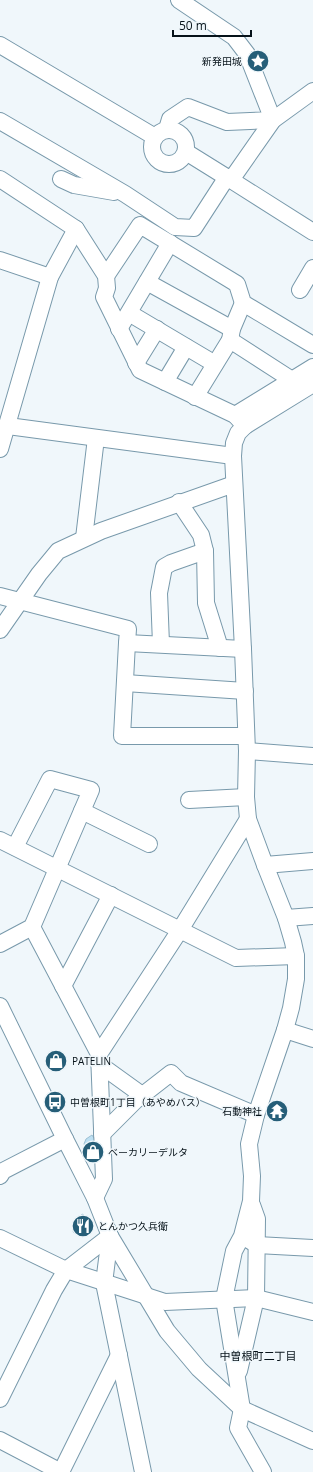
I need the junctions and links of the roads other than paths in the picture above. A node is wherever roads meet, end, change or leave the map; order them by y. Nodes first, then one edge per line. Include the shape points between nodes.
1 (179, 0) edge
2 (0, 45) edge
3 (313, 91) edge
4 (273, 120) junction
5 (0, 121) edge
6 (161, 133) junction
7 (186, 152) junction
8 (0, 178) edge
9 (229, 178) junction
10 (61, 179) dead end
11 (125, 194) junction
12 (76, 229) junction
13 (313, 232) edge
14 (170, 243) junction
15 (0, 260) edge
16 (313, 268) edge
17 (106, 276) junction
18 (50, 277) junction
19 (147, 282) junction
20 (300, 290) dead end
21 (244, 303) junction
22 (129, 312) junction
23 (119, 329) junction
24 (157, 329) junction
25 (231, 334) junction
26 (313, 345) edge
27 (186, 347) junction
28 (136, 363) junction
29 (215, 364) junction
30 (313, 367) edge
31 (165, 382) junction
32 (301, 385) edge
33 (195, 396) junction
34 (240, 420) junction
35 (8, 426) junction
36 (96, 438) junction
37 (0, 449) edge
38 (233, 456) junction
39 (234, 484) junction
40 (179, 502) junction
41 (84, 538) junction
42 (205, 551) junction
43 (0, 596) edge
44 (21, 601) junction
45 (0, 630) edge
46 (127, 643) junction
47 (161, 644) junction
48 (220, 648) junction
49 (243, 649) junction
50 (125, 683) junction
51 (244, 692) junction
52 (247, 743) junction
53 (313, 756) edge
54 (246, 797) junction
55 (189, 800) dead end
56 (82, 811) junction
57 (248, 819) junction
58 (0, 840) edge
59 (149, 844) dead end
60 (14, 847) junction
61 (313, 861) edge
62 (265, 865) junction
63 (57, 868) junction
64 (111, 895) junction
65 (313, 916) edge
66 (286, 918) junction
67 (32, 927) junction
68 (180, 930) junction
69 (0, 944) edge
70 (296, 956) junction
71 (63, 986) junction
72 (0, 1006) edge
73 (285, 1030) junction
74 (313, 1039) edge
75 (99, 1059) junction
76 (142, 1095) junction
77 (256, 1115) junction
78 (102, 1134) junction
79 (65, 1139) junction
80 (1, 1171) edge
81 (95, 1198) junction
82 (251, 1201) junction
83 (110, 1236) junction
84 (242, 1236) junction
85 (1, 1242) edge
86 (256, 1245) junction
87 (313, 1248) edge
88 (66, 1270) junction
89 (104, 1283) junction
90 (145, 1296) junction
91 (256, 1298) junction
92 (224, 1299) junction
93 (313, 1312) edge
94 (119, 1355) junction
95 (237, 1378) junction
96 (0, 1398) edge
97 (242, 1409) junction
98 (0, 1440) edge
99 (313, 1441) edge
100 (61, 1472) edge
101 (143, 1472) edge
102 (263, 1472) edge

1 - 4 street via 234,37 247,54
2 - 6 street
3 - 4 street
4 - 6 street via 227,122 188,106 170,119
4 - 9 street
5 - 11 street
6 - 7 street via 176,131 184,137
6 - 7 street via 152,145 157,159 161,162 176,163
7 - 9 street
8 - 12 street
9 - 11 street via 194,228 175,227
9 - 13 street
10 - 11 street
12 - 17 street
12 - 18 street
14 - 17 street via 140,225
14 - 19 street
14 - 21 street via 237,284
15 - 18 street
16 - 20 street
17 - 23 street via 104,297
18 - 35 street
19 - 22 street
19 - 25 street
21 - 25 street
21 - 26 street
22 - 23 street
22 - 24 street
23 - 28 street
24 - 27 street
24 - 28 street
25 - 29 street
25 - 32 street
27 - 29 street
27 - 31 street
28 - 31 street via 140,370
29 - 33 street
30 - 32 street
31 - 33 street
32 - 34 street
33 - 34 street
34 - 38 street
35 - 36 street
35 - 37 street
36 - 38 street
36 - 41 street
38 - 39 street
39 - 40 street
39 - 49 street
40 - 41 street
40 - 42 street via 201,535
41 - 44 street via 58,551
42 - 47 street via 164,568 160,593
42 - 48 street via 206,603
43 - 44 street
44 - 45 street
44 - 46 street via 128,629
46 - 47 street
46 - 50 street
47 - 48 street
48 - 49 street
49 - 51 street
50 - 51 street
50 - 52 street via 122,736
51 - 52 street
52 - 53 street
52 - 54 street
54 - 55 street
54 - 57 street
56 - 59 street
56 - 60 street via 92,790 50,778
56 - 63 street
57 - 62 street
57 - 68 street
58 - 60 street
60 - 63 street
61 - 62 street
62 - 66 street
63 - 64 street
63 - 67 street
64 - 68 street
64 - 71 street
65 - 66 street
66 - 70 street
67 - 69 street
67 - 71 street
68 - 70 street via 236,958
68 - 75 street
70 - 73 street via 296,979
71 - 75 street
72 - 79 street
73 - 74 street
73 - 77 street
75 - 76 street
75 - 78 street
76 - 77 street via 171,1073 181,1083
76 - 78 street
77 - 82 street via 249,1144
78 - 81 street via 104,1180
79 - 80 street
79 - 81 street
81 - 83 street
82 - 84 street
82 - 86 street via 257,1219
83 - 88 street
83 - 89 street
83 - 90 street
84 - 86 street
84 - 92 street via 234,1251
85 - 88 street
86 - 87 street
86 - 91 street
88 - 89 street
88 - 96 street
89 - 90 street
89 - 94 street
90 - 92 street via 165,1302
90 - 97 street via 167,1331 185,1353
91 - 92 street
91 - 93 street
91 - 95 street
92 - 95 street
94 - 100 street
94 - 101 street
95 - 97 street
97 - 99 street
97 - 102 street via 238,1428
98 - 100 street

